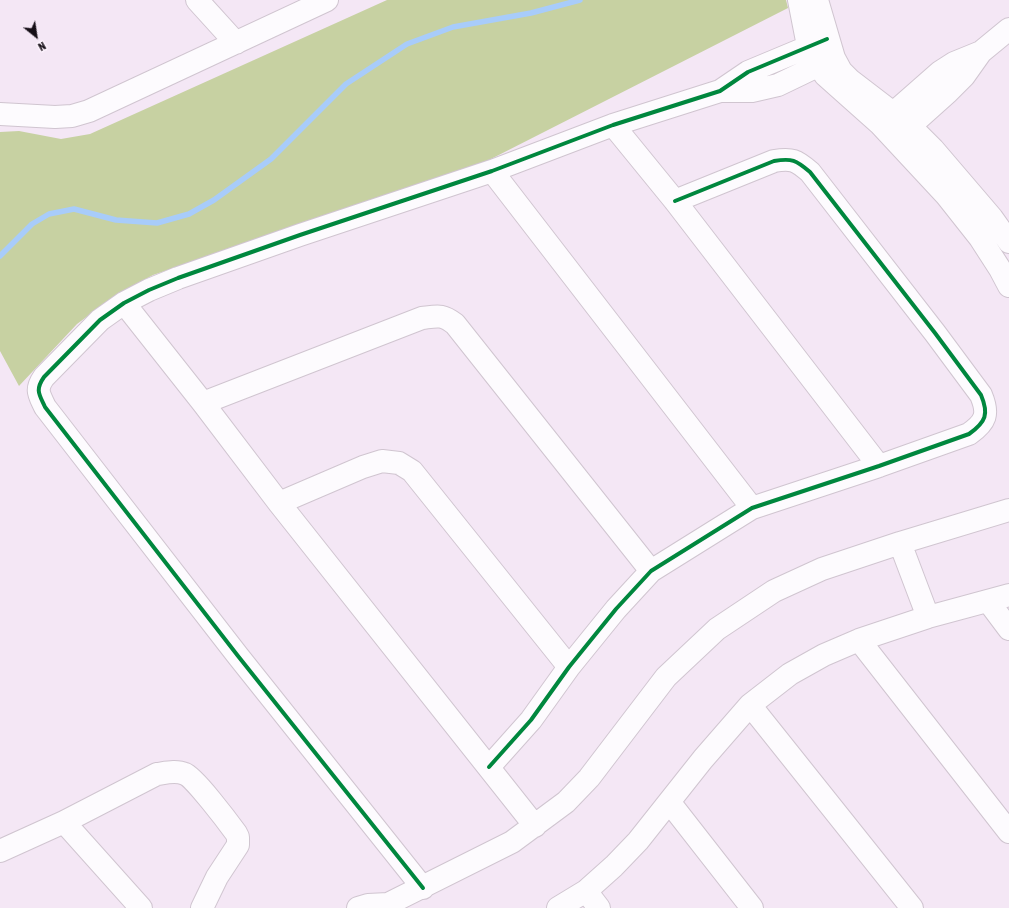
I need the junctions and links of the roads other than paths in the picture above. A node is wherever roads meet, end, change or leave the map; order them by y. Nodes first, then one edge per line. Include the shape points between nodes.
1 (197, 0) edge
2 (327, 0) edge
3 (799, 0) edge
4 (817, 0) edge
5 (1009, 29) edge
6 (236, 43) junction
7 (822, 52) junction
8 (0, 114) edge
9 (614, 125) junction
10 (894, 125) junction
11 (492, 171) junction
12 (675, 201) junction
13 (1009, 242) edge
14 (1009, 286) edge
15 (124, 303) junction
16 (203, 403) junction
17 (879, 466) junction
18 (279, 503) junction
19 (752, 508) junction
20 (1009, 510) edge
21 (900, 543) junction
22 (651, 571) junction
23 (1009, 595) edge
24 (988, 601) junction
25 (928, 617) junction
26 (1009, 629) edge
27 (859, 640) junction
28 (569, 667) junction
29 (750, 705) junction
30 (489, 767) junction
31 (670, 803) junction
32 (64, 822) junction
33 (535, 826) junction
34 (1009, 832) edge
35 (0, 851) edge
36 (423, 888) junction
37 (586, 891) junction
38 (386, 906) edge
39 (141, 908) edge
40 (202, 908) edge
41 (358, 908) edge
42 (558, 908) edge
43 (599, 908) edge
44 (752, 908) edge
45 (912, 908) edge

1 - 6 street
2 - 6 street
3 - 7 street
4 - 7 street
5 - 10 street via 981,52 953,87
6 - 8 street via 84,113 55,117
7 - 9 street via 748,72 720,91
7 - 10 street via 825,75 838,88
9 - 11 street
9 - 12 street
10 - 13 street via 933,149 964,183
10 - 14 street via 980,238
11 - 15 street via 178,278
11 - 19 street
12 - 17 street
12 - 17 street via 774,161 788,159 800,163 810,172 935,333 981,395 985,416 980,426 969,434
15 - 16 street
15 - 36 street via 100,320 44,377 38,385 45,407 238,656
16 - 18 street
16 - 22 street via 422,318 446,317 455,324
17 - 19 street
18 - 28 street via 363,467 382,461 399,462 412,471
18 - 30 street
19 - 22 street
20 - 21 street
21 - 25 street
21 - 33 street via 822,569 774,591 717,629 666,677 588,778 566,802
22 - 28 street
23 - 24 street
24 - 25 street
24 - 26 street
25 - 27 street
27 - 29 street via 824,655 790,674
27 - 34 street
28 - 30 street via 531,720
29 - 31 street via 703,759
29 - 45 street
30 - 33 street
31 - 37 street via 638,841
31 - 44 street
32 - 35 street
32 - 39 street
32 - 40 street via 157,774 185,774 236,833 239,841
33 - 36 street via 512,842
36 - 38 street
37 - 42 street
37 - 43 street
38 - 41 street via 368,905

